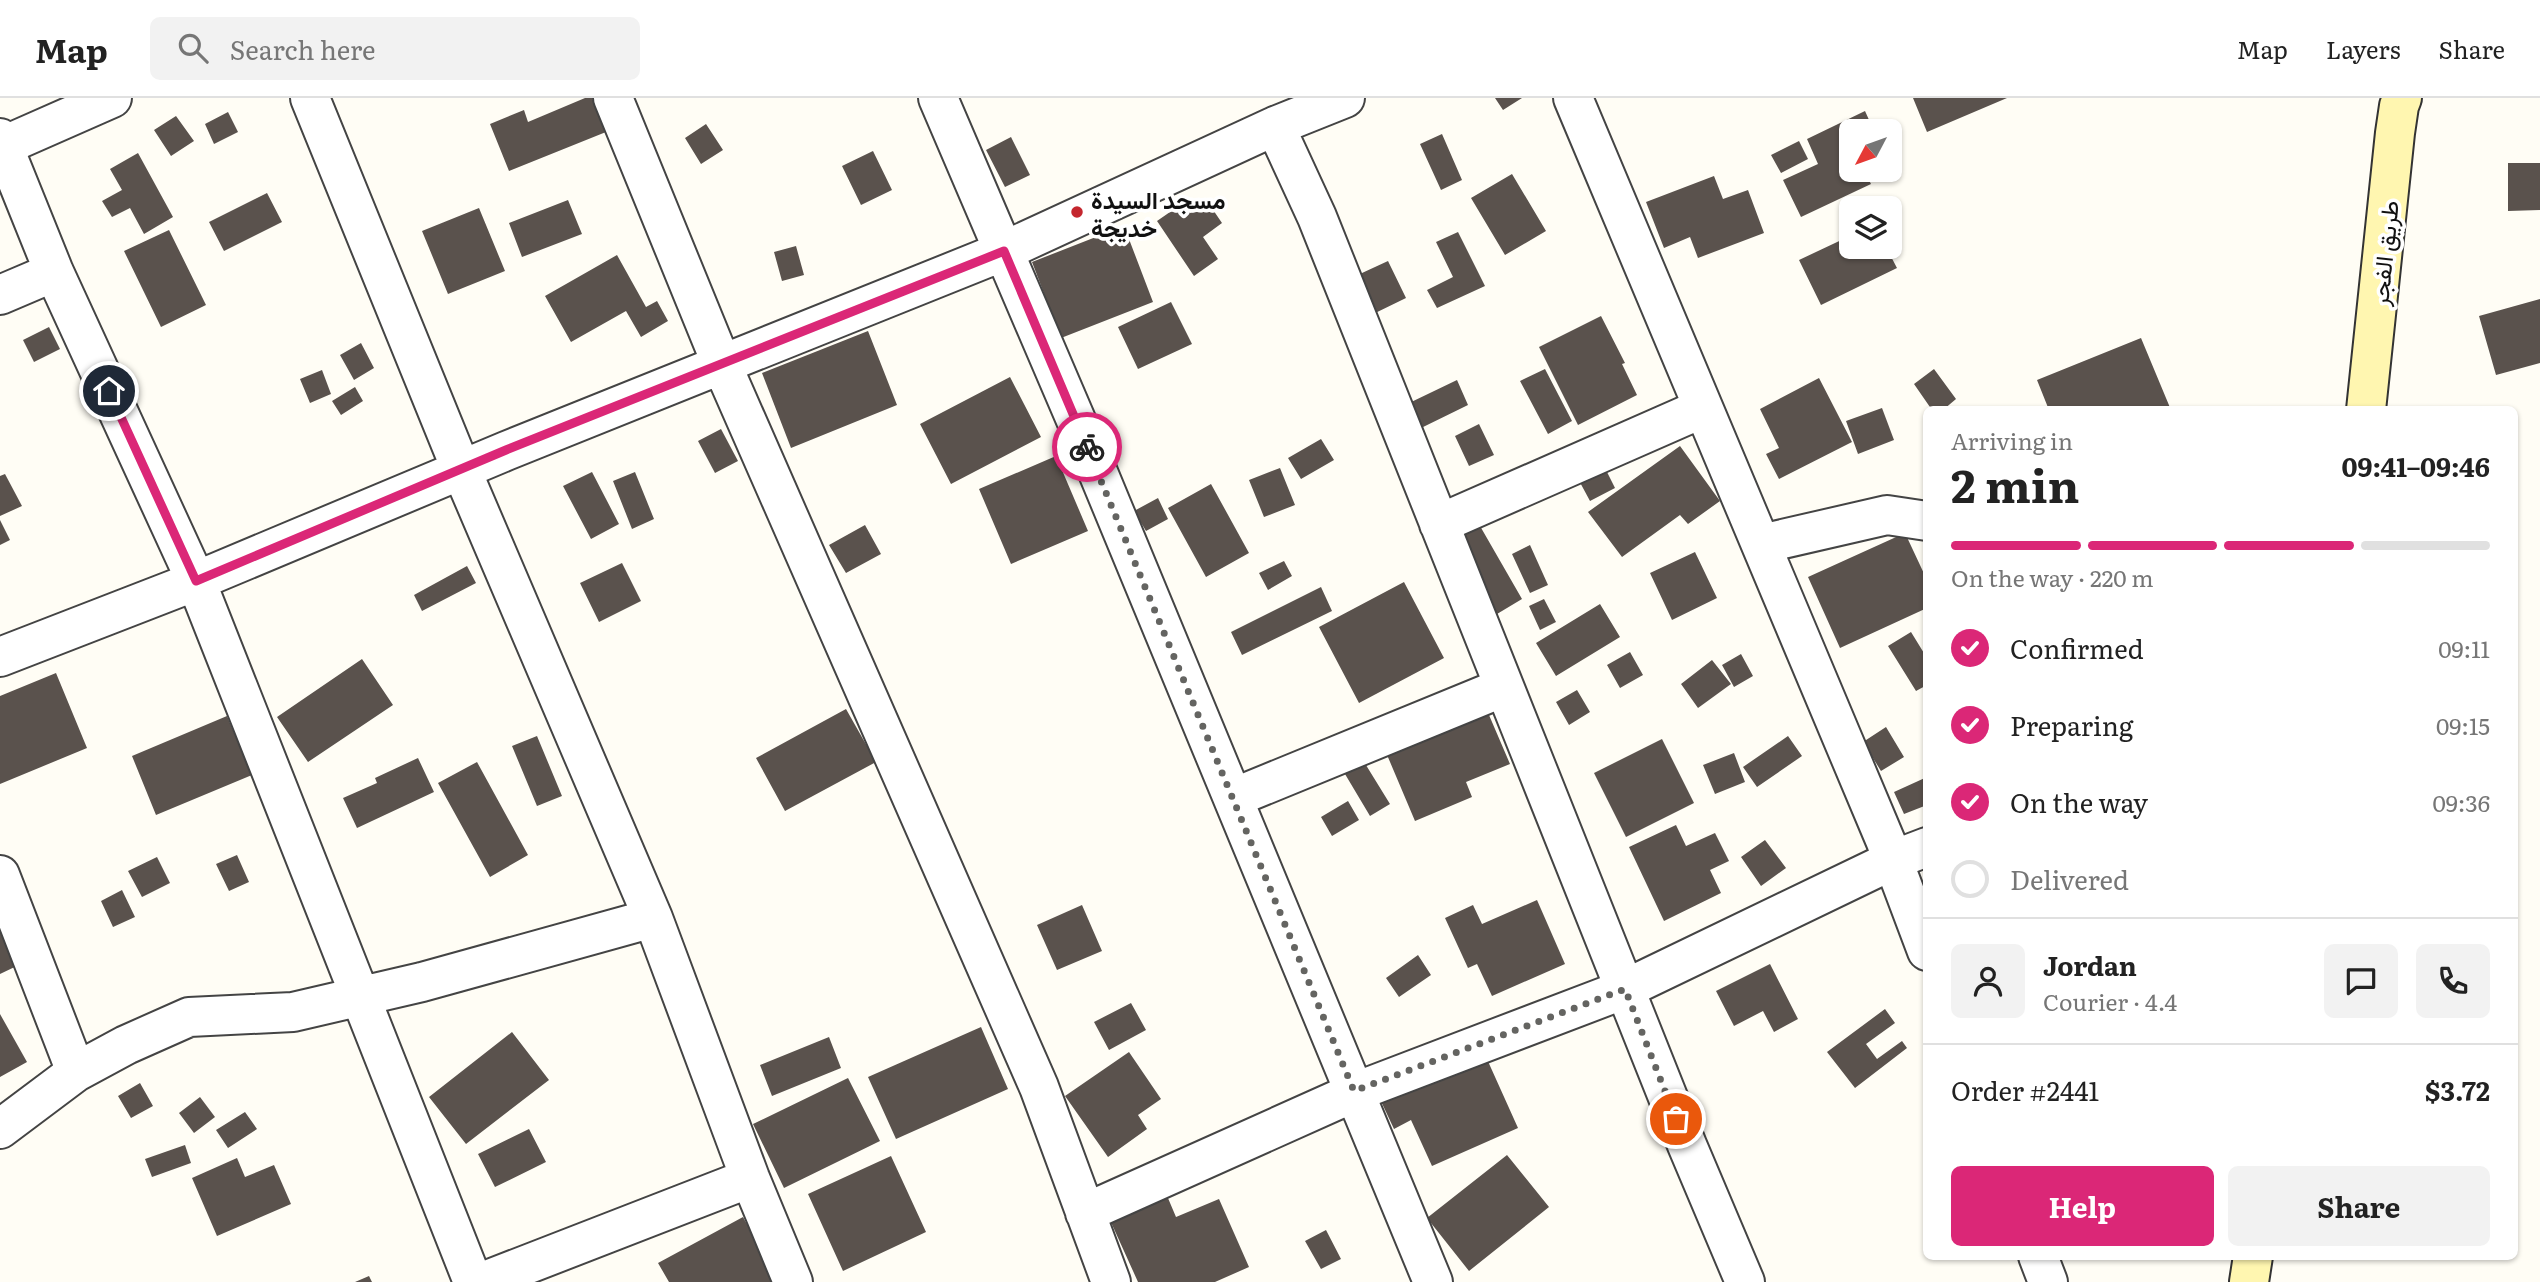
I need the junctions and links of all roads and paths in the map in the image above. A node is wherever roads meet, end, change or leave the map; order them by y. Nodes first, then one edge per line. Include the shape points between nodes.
1 (112, 98) edge
2 (310, 98) edge
3 (613, 98) edge
4 (938, 98) edge
5 (1345, 98) edge
6 (1573, 98) edge
7 (2402, 98) edge
8 (1275, 127) junction
9 (2, 142) edge
10 (1004, 251) junction
11 (54, 272) junction
12 (0, 295) edge
13 (722, 365) junction
14 (2367, 406) edge
15 (1703, 408) junction
16 (461, 469) junction
17 (1923, 520) edge
18 (1439, 524) junction
19 (1761, 544) junction
20 (196, 581) junction
21 (0, 657) edge
22 (1504, 687) junction
23 (1233, 799) junction
24 (1910, 854) edge
25 (0, 875) edge
26 (653, 918) junction
27 (1923, 928) edge
28 (1625, 989) junction
29 (359, 997) junction
30 (76, 1072) junction
31 (1354, 1091) junction
32 (0, 1129) edge
33 (750, 1178) junction
34 (1086, 1213) junction
35 (2040, 1260) edge
36 (2252, 1260) edge
37 (473, 1282) edge
38 (482, 1282) edge
39 (793, 1282) edge
40 (1111, 1282) edge
41 (1433, 1282) edge
42 (1745, 1282) edge
43 (2048, 1282) edge
44 (2249, 1282) edge

1 - 9 street
2 - 16 street
3 - 13 street
4 - 10 street
5 - 8 street
6 - 15 street
7 - 14 street, طريق الفجر
8 - 10 street
8 - 18 street via 1317,218
9 - 11 street
10 - 13 street
10 - 23 street
11 - 12 street
11 - 20 street
13 - 16 street
13 - 34 street via 1040,1087
15 - 18 street
15 - 19 street
16 - 20 street
16 - 26 street
17 - 19 street via 1886,515
18 - 22 street
19 - 24 street
20 - 21 street
20 - 29 street
22 - 23 street
22 - 28 street
23 - 31 street
24 - 27 street
24 - 28 street
25 - 30 street
26 - 29 street
26 - 33 street
28 - 31 street
28 - 42 street
29 - 30 street via 293,1012 189,1017
29 - 37 street
30 - 32 street
31 - 34 street
31 - 41 street
33 - 38 street
33 - 39 street
34 - 40 street
35 - 43 street
36 - 44 street

